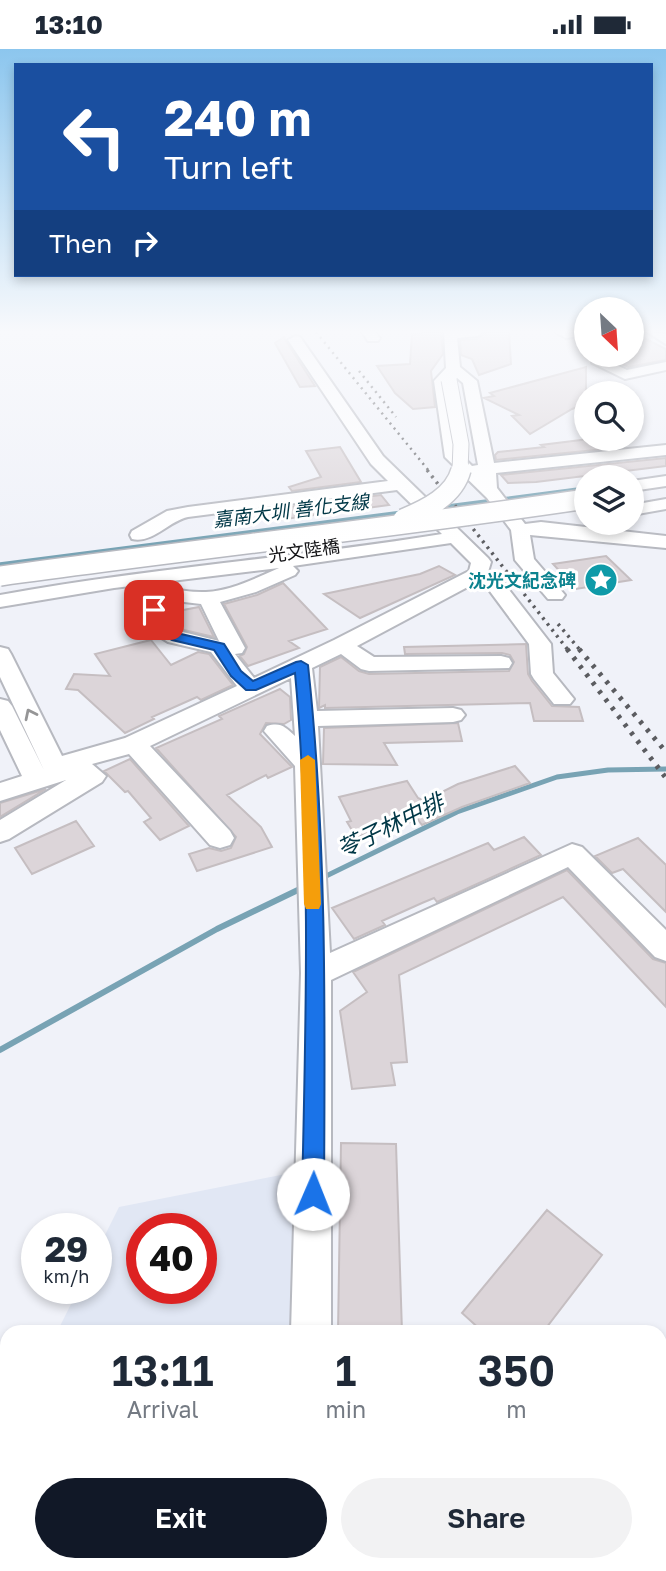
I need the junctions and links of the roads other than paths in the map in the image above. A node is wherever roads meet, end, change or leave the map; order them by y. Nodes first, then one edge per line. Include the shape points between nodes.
1 (338, 403) edge
2 (445, 403) edge
3 (456, 403) edge
4 (460, 403) edge
5 (472, 403) edge
6 (666, 450) edge
7 (636, 451) edge
8 (639, 453) junction
9 (477, 470) junction
10 (666, 481) edge
11 (401, 484) junction
12 (644, 484) edge
13 (666, 487) edge
14 (644, 490) edge
15 (574, 494) edge
16 (666, 495) edge
17 (552, 497) junction
18 (644, 498) edge
19 (497, 500) junction
20 (574, 501) edge
21 (666, 504) edge
22 (424, 508) joint
23 (644, 508) edge
24 (574, 509) edge
25 (574, 516) edge
26 (574, 517) edge
27 (520, 530) junction
28 (139, 535) dead end
29 (456, 537) junction
30 (666, 542) edge
31 (338, 546) junction
32 (375, 552) junction
33 (296, 567) dead end
34 (0, 574) edge
35 (478, 574) junction
36 (0, 584) edge
37 (0, 595) edge
38 (555, 595) dead end
39 (208, 598) junction
40 (0, 601) edge
41 (342, 645) junction
42 (219, 647) junction
43 (0, 654) edge
44 (501, 663) dead end
45 (301, 665) junction
46 (251, 687) junction
47 (562, 699) dead end
48 (1, 708) edge
49 (453, 715) dead end
50 (306, 719) junction
51 (276, 731) dead end
52 (134, 744) junction
53 (308, 764) junction
54 (55, 772) junction
55 (0, 792) edge
56 (0, 832) edge
57 (220, 838) dead end
58 (666, 949) edge
59 (316, 973) junction
60 (311, 1325) edge

1 - 11 street via 377,460
2 - 9 street via 453,457
3 - 36 street, 光文陸橋, bridge via 462,462 459,478 419,513 355,538 315,545
4 - 31 street, 光文陸橋, bridge via 474,458 463,488 435,512 386,533
5 - 9 street
6 - 8 street
7 - 8 street
8 - 9 street
9 - 19 street
10 - 12 street
11 - 22 street
11 - 28 street via 188,512 173,515
13 - 14 street
15 - 17 street
16 - 18 street
17 - 19 street
17 - 24 street
19 - 27 street
20 - 34 street, bridge
21 - 23 street
22 - 29 street
25 - 31 street
26 - 27 street
27 - 30 street via 541,528
27 - 38 street via 525,559
29 - 32 street
29 - 35 street via 481,562
31 - 37 street, 光文陸橋
32 - 34 street via 362,527 354,526
32 - 40 street
33 - 39 street via 264,582
35 - 41 street
35 - 47 street via 496,586 540,644 541,674
39 - 42 street via 234,648
39 - 42 street via 159,595 154,610 156,626 176,637
41 - 44 street via 369,664
41 - 45 street
42 - 46 street
54 -> 43 street
45 - 46 street
45 - 50 street
46 - 52 street
48 - 54 street
49 - 50 street
50 - 53 street
51 - 53 street
52 - 54 street
52 - 57 street
53 - 59 street
54 - 55 street
54 - 56 street via 93,776
58 - 59 street via 572,854
59 - 60 street

